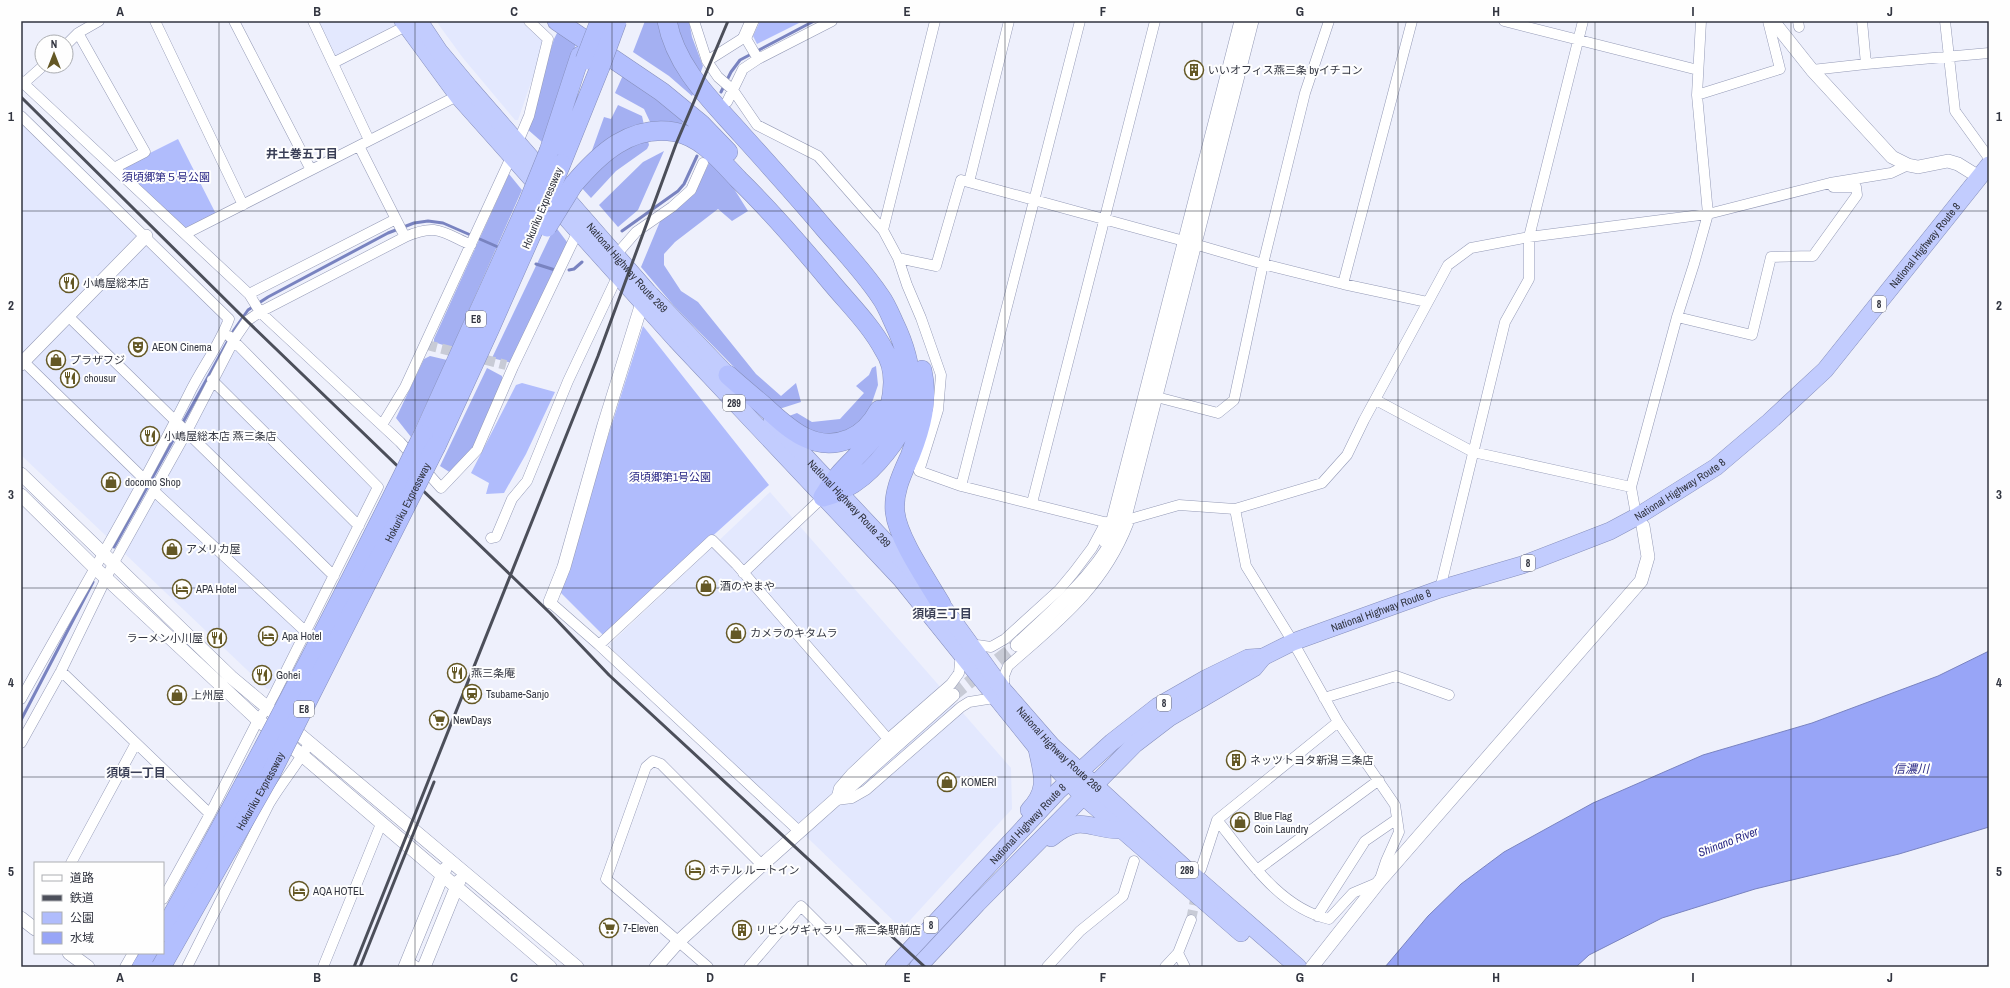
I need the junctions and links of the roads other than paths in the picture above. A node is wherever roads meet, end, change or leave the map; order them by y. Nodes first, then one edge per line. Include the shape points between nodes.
1 (99, 21) edge
2 (155, 21) edge
3 (234, 21) edge
4 (313, 21) edge
5 (529, 21) edge
6 (557, 21) edge
7 (576, 21) edge
8 (591, 21) edge
9 (600, 21) edge
10 (617, 21) edge
11 (666, 21) edge
12 (694, 21) edge
13 (752, 21) edge
14 (832, 21) edge
15 (935, 21) edge
16 (1008, 21) edge
17 (1080, 21) edge
18 (1155, 21) edge
19 (1241, 21) edge
20 (1252, 21) edge
21 (1329, 21) edge
22 (1412, 21) edge
23 (1504, 21) edge
24 (1583, 21) edge
25 (1701, 21) edge
26 (1768, 21) edge
27 (1773, 21) edge
28 (1862, 21) edge
29 (1945, 21) edge
30 (410, 23) edge
31 (78, 33) junction
32 (74, 37) edge
33 (748, 41) junction
34 (1578, 41) junction
35 (1989, 53) edge
36 (1948, 56) junction
37 (758, 57) junction
38 (588, 61) junction
39 (707, 61) junction
40 (333, 63) junction
41 (1866, 64) junction
42 (1698, 70) junction
43 (1812, 70) junction
44 (34, 73) edge
45 (22, 82) edge
46 (731, 89) junction
47 (464, 91) junction
48 (1697, 95) junction
49 (727, 102) dead end
50 (21, 116) edge
51 (370, 140) junction
52 (359, 146) junction
53 (515, 148) junction
54 (1989, 158) edge
55 (703, 163) dead end
56 (1908, 165) junction
57 (114, 168) junction
58 (311, 170) junction
59 (1984, 171) edge
60 (969, 182) junction
61 (1827, 183) junction
62 (798, 197) junction
63 (1034, 200) junction
64 (243, 205) junction
65 (1708, 214) junction
66 (538, 215) junction
67 (777, 217) junction
68 (1105, 219) junction
69 (401, 228) junction
70 (883, 230) junction
71 (578, 231) junction
72 (185, 234) junction
73 (146, 236) junction
74 (1529, 237) junction
75 (472, 242) junction
76 (1189, 242) junction
77 (616, 255) junction
78 (898, 258) junction
79 (1263, 264) junction
80 (618, 275) junction
81 (1344, 284) junction
82 (250, 295) junction
83 (881, 296) junction
84 (1427, 302) junction
85 (642, 303) junction
86 (259, 310) junction
87 (68, 316) junction
88 (1677, 317) junction
89 (224, 333) junction
90 (877, 337) junction
91 (234, 340) junction
92 (22, 362) edge
93 (728, 375) junction
94 (212, 380) junction
95 (1151, 396) junction
96 (1376, 400) junction
97 (382, 425) junction
98 (180, 427) junction
99 (429, 440) junction
100 (1473, 452) junction
101 (21, 474) edge
102 (144, 479) junction
103 (961, 486) junction
104 (1631, 487) junction
105 (154, 491) junction
106 (831, 491) junction
107 (21, 495) edge
108 (1032, 504) junction
109 (1235, 509) junction
110 (1127, 518) junction
111 (1641, 521) junction
112 (1109, 523) junction
113 (359, 526) junction
114 (491, 538) dead end
115 (102, 554) junction
116 (113, 564) junction
117 (94, 567) junction
118 (743, 573) junction
119 (334, 576) junction
120 (106, 578) junction
121 (1077, 589) junction
122 (1440, 589) junction
123 (550, 602) joint
124 (941, 604) junction
125 (306, 632) junction
126 (1293, 642) junction
127 (600, 645) junction
128 (1017, 645) tunnel mouth
129 (965, 646) junction
130 (1263, 657) junction
131 (61, 671) junction
132 (999, 694) junction
133 (953, 695) tunnel mouth
134 (1449, 695) dead end
135 (1324, 698) junction
136 (21, 699) edge
137 (267, 708) junction
138 (258, 720) junction
139 (1338, 722) junction
140 (888, 739) junction
141 (310, 742) junction
142 (21, 743) edge
143 (136, 743) junction
144 (1037, 748) junction
145 (303, 756) junction
146 (1074, 776) junction
147 (1379, 780) junction
148 (1088, 790) junction
149 (836, 800) junction
150 (210, 814) junction
151 (1397, 819) junction
152 (1217, 820) junction
153 (381, 824) junction
154 (1122, 830) junction
155 (800, 832) junction
156 (1041, 839) junction
157 (1000, 854) junction
158 (449, 860) junction
159 (1134, 861) dead end
160 (71, 862) edge
161 (762, 865) junction
162 (1201, 869) dead end
163 (1257, 870) junction
164 (463, 872) junction
165 (442, 876) junction
166 (1379, 882) junction
167 (456, 888) junction
168 (164, 897) edge
169 (1317, 916) junction
170 (21, 918) edge
171 (1191, 920) tunnel mouth
172 (34, 927) edge
173 (164, 930) edge
174 (679, 941) junction
175 (1178, 953) junction
176 (70, 954) edge
177 (132, 954) edge
178 (150, 954) edge
179 (83, 965) edge
180 (410, 965) edge
181 (125, 967) edge
182 (142, 967) edge
183 (161, 967) edge
184 (187, 967) edge
185 (323, 967) edge
186 (424, 967) edge
187 (550, 967) edge
188 (577, 967) edge
189 (656, 967) edge
190 (708, 967) edge
191 (749, 967) edge
192 (862, 967) edge
193 (894, 967) edge
194 (918, 967) edge
195 (1047, 967) edge
196 (1164, 967) edge
197 (1186, 967) edge
198 (1280, 967) edge
199 (1298, 967) edge
200 (1312, 967) edge

1 - 31 street
2 - 64 street
3 - 58 street
4 - 40 street
5 - 53 street via 548,39 529,116
6 - 67 highway via 641,77 701,124 736,162
7 - 62 highway via 666,84
8 - 38 highway
9 - 38 highway, Hokuriku Expressway / E8, bridge
10 - 38 highway, Hokuriku Expressway / E8, bridge
11 - 62 highway via 692,79
12 - 39 street
13 - 33 street
14 - 37 street
15 - 70 street
16 - 60 street
17 - 63 street
18 - 68 street
19 - 76 street
20 - 76 street
21 - 79 street via 1305,93
22 - 81 street
23 - 34 street
24 - 34 street
25 - 42 street
26 - 48 street via 1780,68
27 - 43 street
28 - 41 street
29 - 36 street
30 - 40 street
30 - 47 highway, National Highway Route 289 / 289 via 439,51
31 - 32 street
31 - 57 street via 145,152
33 - 37 street
33 - 39 street
34 - 42 street
34 - 74 street
35 - 36 street
36 - 41 street
36 - 54 street via 1955,111
37 - 46 street via 743,69
38 - 66 highway, Hokuriku Expressway / E8, bridge
39 - 46 street via 718,77
40 - 51 street
41 - 43 street
42 - 48 street
43 - 56 street via 1892,157
44 - 45 street
45 - 57 street
46 - 49 street
46 - 70 street via 757,125 818,156
47 - 51 street
47 - 53 highway, National Highway Route 289 / 289
48 - 65 street
50 - 73 street
51 - 52 street
52 - 58 street
52 - 69 street
53 - 71 highway, National Highway Route 289 / 289
53 - 75 street
53 - 77 highway, National Highway Route 289 / 289
55 - 77 street via 691,190 636,232
56 - 59 street via 1918,167 1948,161
56 - 61 street via 1892,173
57 - 72 street
58 - 64 street
59 - 111 highway, National Highway Route 8 / 8 via 1825,370 1769,422 1716,466
60 - 63 street
60 - 78 street via 961,180 936,266
61 - 65 street
61 - 88 street via 1831,188 1856,187 1857,195 1813,256 1771,257 1752,335
62 - 83 highway
63 - 68 street
63 - 103 street
64 - 72 street
65 - 74 street
65 - 88 street
66 - 67 highway, bridge via 573,185 593,161 621,141 649,132 675,132 689,136 703,145
66 - 99 highway, Hokuriku Expressway / E8 via 490,328
67 - 90 highway
68 - 76 street
68 - 108 street
69 - 75 street via 432,229
69 - 82 street
69 - 86 street
70 - 78 street
71 - 80 highway, National Highway Route 289 / 289
71 - 97 street via 510,366 478,450 441,488
72 - 82 street
73 - 87 street
73 - 89 street via 229,319
74 - 84 street via 1471,248 1459,255 1448,265
74 - 100 street via 1528,279 1505,322
75 - 97 street via 426,345
76 - 79 street
76 - 95 street
77 - 93 highway, National Highway Route 289 / 289
78 - 103 street via 941,375 938,410 919,471
79 - 81 street
79 - 95 street via 1234,400 1218,413
80 - 85 highway, National Highway Route 289 / 289
80 - 114 street via 568,381 527,481 512,499 496,537
81 - 84 street
82 - 86 street
83 - 106 highway via 907,354 911,378 909,406 904,422 885,454 860,479
83 - 124 highway via 913,343 920,362 924,388 918,434 897,488 897,522
84 - 96 street
85 - 106 highway, National Highway Route 289 / 289
85 - 123 street via 604,424 564,567
86 - 91 street
86 - 97 street
87 - 92 street
87 - 98 street
88 - 104 street
89 - 91 street
89 - 98 street via 199,372
90 - 93 highway via 886,379 881,406 866,428 856,437 844,441 819,443 797,434
90 - 106 highway via 891,366 893,380 888,412 872,441
91 - 94 street
91 - 113 street via 378,487
92 - 102 street
93 - 106 highway, National Highway Route 289 / 289
94 - 98 street
94 - 113 street
95 - 110 street
95 - 112 street
96 - 100 street
96 - 109 street via 1347,456 1322,483
98 - 102 street
98 - 105 street
98 - 119 street
99 - 173 highway, Hokuriku Expressway / E8, bridge via 221,829
99 - 183 highway, Hokuriku Expressway / E8, bridge via 366,587 270,773
100 - 104 street
100 - 122 street
101 - 115 street
102 - 115 street
103 - 108 street
104 - 111 street
105 - 116 street
105 - 125 street
106 - 118 street
106 - 124 highway, National Highway Route 289 / 289 via 880,534
106 - 129 highway, National Highway Route 289 / 289 via 900,579
107 - 117 street
108 - 112 street
109 - 110 street via 1179,505
109 - 126 street via 1246,566
110 - 121 street via 1111,546
110 - 132 street via 1112,558 1087,594 1008,666
111 - 122 highway, National Highway Route 8 / 8 via 1522,565
111 - 166 street via 1648,557 1641,581
112 - 121 street via 1095,560
112 - 129 street via 1058,590 1005,639 991,647
113 - 119 street
115 - 116 street
115 - 117 street
116 - 120 street
116 - 137 street via 209,657
117 - 120 street
117 - 136 street
118 - 127 street via 712,540
118 - 140 street
119 - 125 street
120 - 131 street
120 - 138 street
121 - 128 street
122 - 126 highway, National Highway Route 8 / 8
123 - 127 street
124 - 129 highway, National Highway Route 289 / 289
125 - 137 street
126 - 130 highway, National Highway Route 8 / 8
126 - 135 street
127 - 155 street
129 - 132 highway, National Highway Route 289 / 289
129 - 140 street via 957,678
130 - 146 highway, National Highway Route 8 / 8 via 1248,658 1158,706
130 - 148 highway, National Highway Route 8 / 8 via 1254,668 1197,701 1146,735
131 - 142 street
131 - 143 street
132 - 144 highway, National Highway Route 289 / 289
132 - 146 highway, National Highway Route 289 / 289 via 1052,746
132 - 149 street via 960,707 866,790 852,798
133 - 149 street
134 - 135 street via 1396,676
135 - 139 street
137 - 138 street
137 - 141 street
138 - 145 street
138 - 150 street
139 - 147 street
139 - 152 street
140 - 149 street via 839,788
141 - 145 street
141 - 158 street
143 - 150 street
143 - 160 street
144 - 146 highway, National Highway Route 289 / 289
144 - 157 highway via 1042,791 1036,802 1008,832
145 - 153 street
145 - 184 street via 269,804
146 - 148 highway, National Highway Route 289 / 289
146 - 157 highway, National Highway Route 8 / 8
147 - 151 street via 1395,805
147 - 163 street
148 - 154 highway, National Highway Route 289 / 289
148 - 156 highway, National Highway Route 8 / 8
148 - 199 highway, National Highway Route 289 / 289
149 - 155 street
150 - 168 street
151 - 166 street via 1399,832
151 - 169 street via 1365,841
152 - 162 street
152 - 163 street
153 - 165 street
153 - 185 street
154 - 156 highway via 1108,830 1086,823 1075,824 1051,839
154 - 198 highway, National Highway Route 289 / 289
155 - 161 street
156 - 194 highway, National Highway Route 8 / 8
157 - 193 highway, National Highway Route 8 / 8
158 - 164 street
158 - 165 street
159 - 195 street via 1124,896 1080,931
161 - 174 street
161 - 174 street via 661,764 653,762 646,767 606,879
163 - 169 street via 1298,907
164 - 167 street
164 - 188 street
165 - 167 street
165 - 180 street
166 - 169 street via 1353,893 1329,919
166 - 200 street
167 - 186 street
167 - 187 street
170 - 172 street
171 - 175 street
174 - 189 street
174 - 190 street
175 - 196 street
175 - 197 street
176 - 179 street
177 - 181 street
178 - 182 highway
191 - 192 street via 801,906

